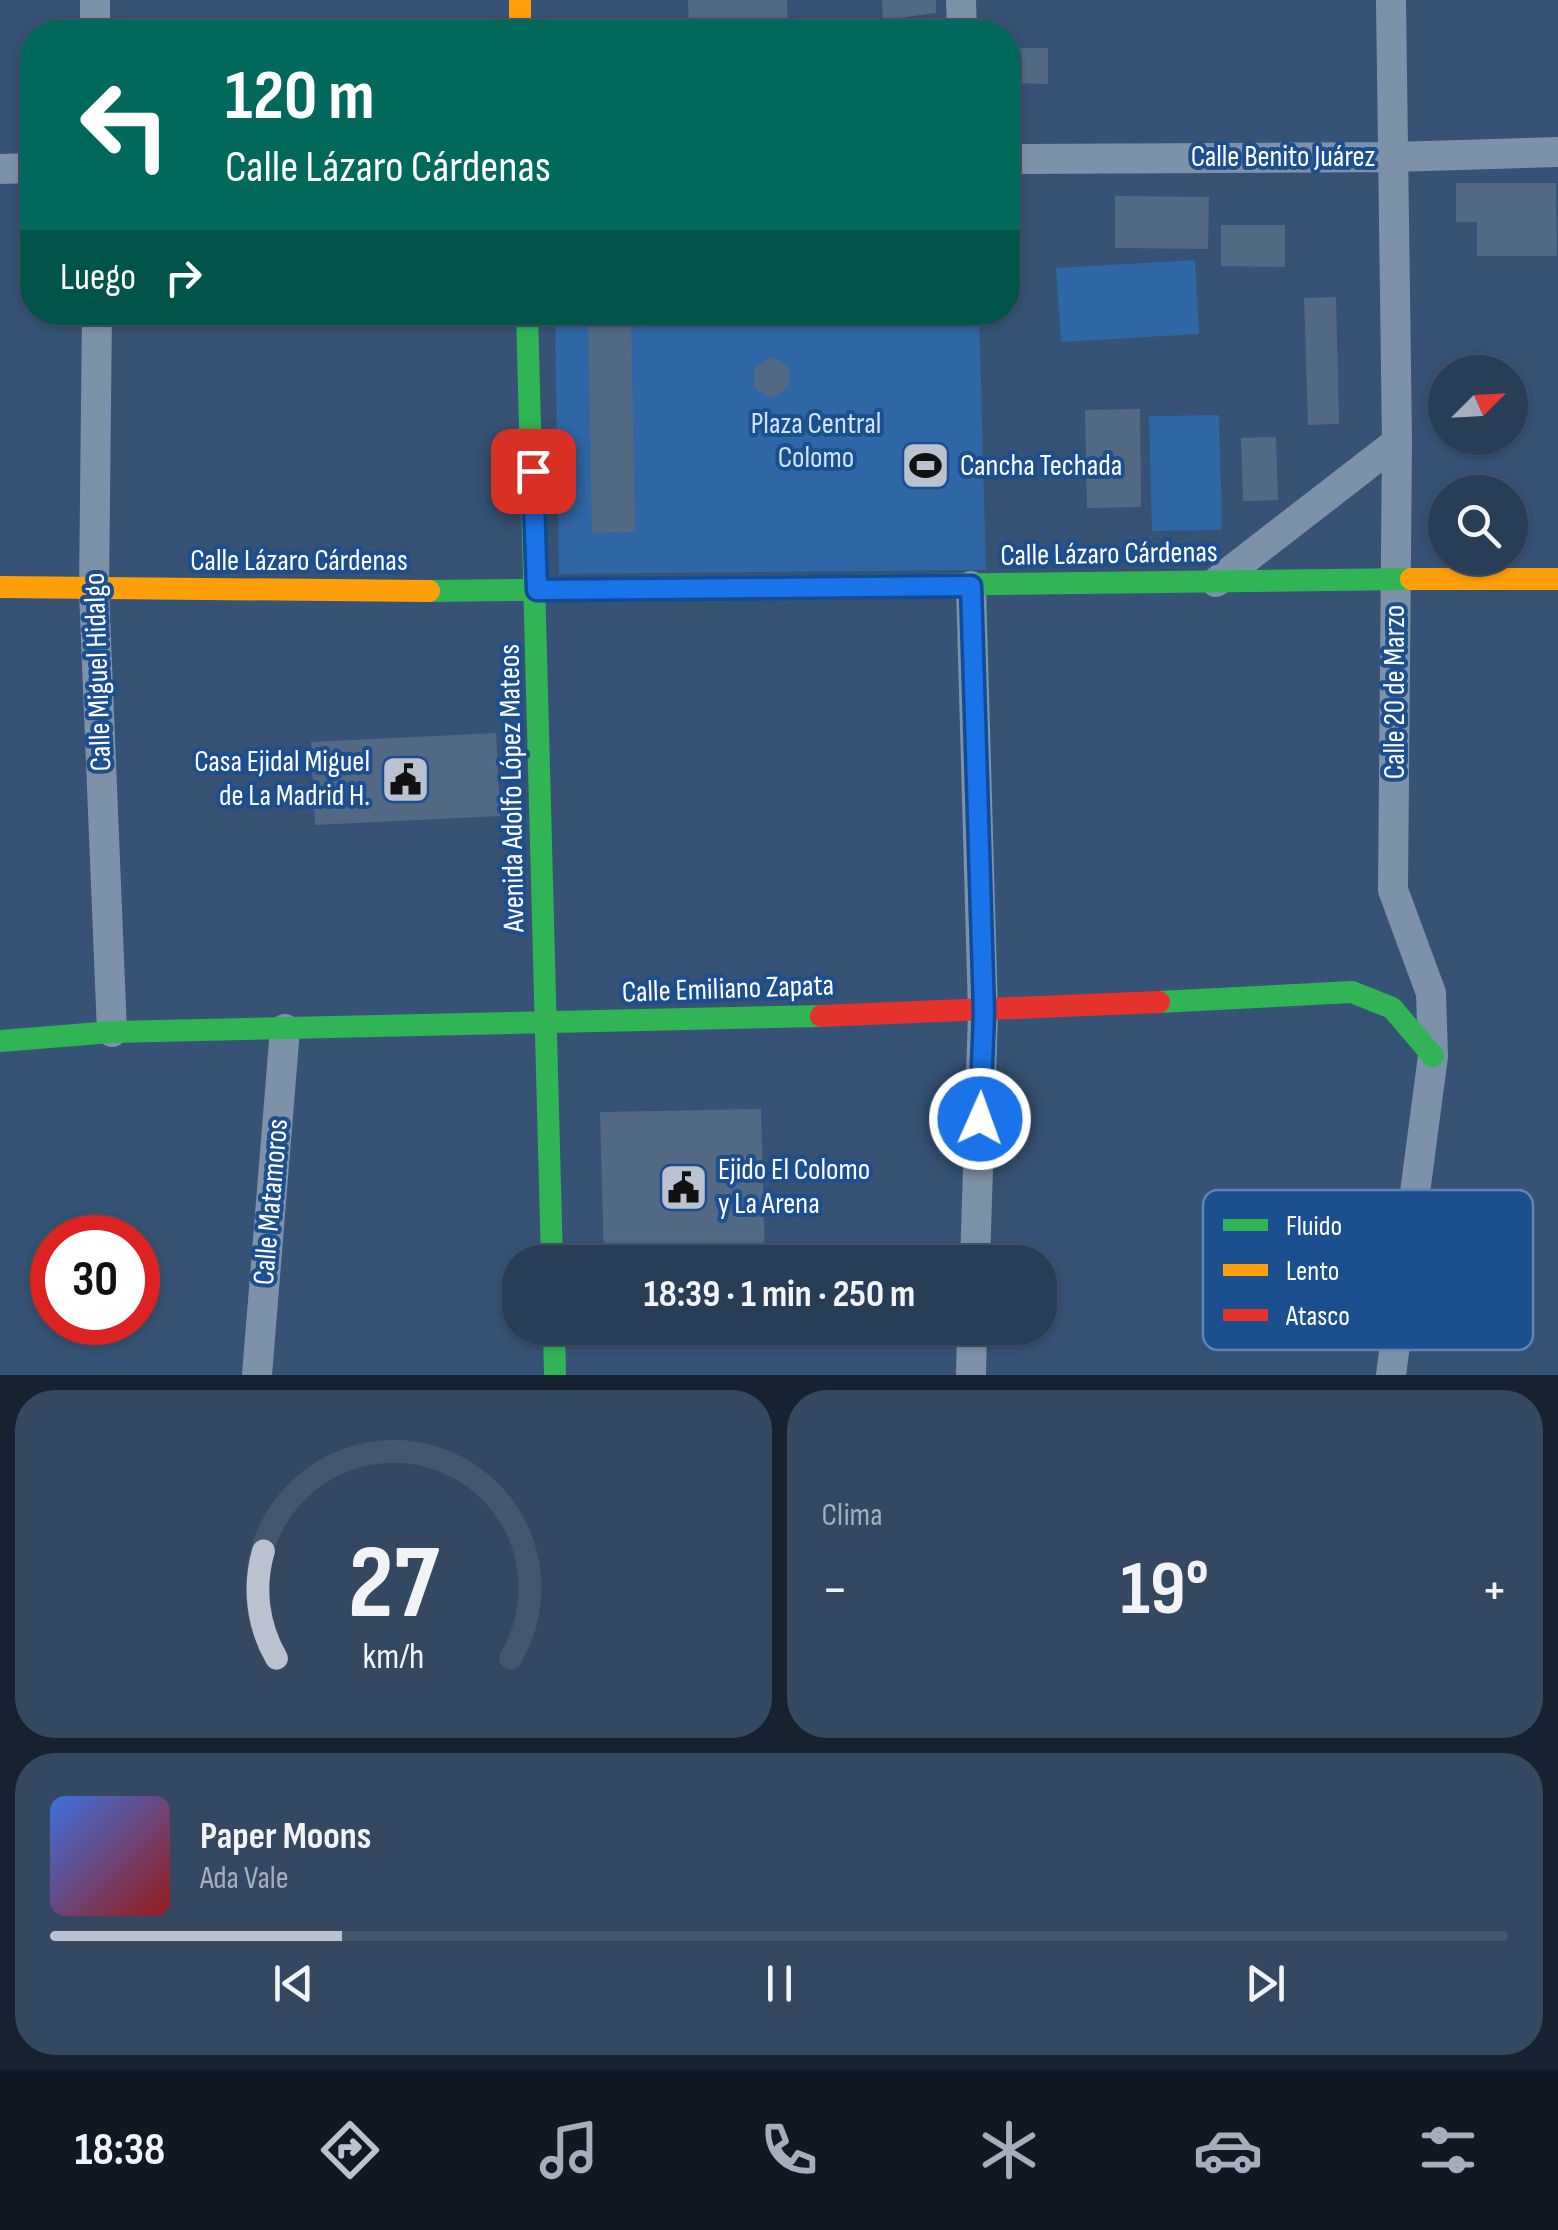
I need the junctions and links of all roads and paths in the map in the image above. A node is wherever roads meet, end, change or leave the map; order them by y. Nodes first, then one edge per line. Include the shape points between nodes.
1 (1390, 0) edge
2 (1558, 152) edge
3 (1393, 157) junction
4 (1020, 159) edge
5 (97, 325) edge
6 (527, 325) edge
7 (1397, 442) junction
8 (1396, 578) junction
9 (1558, 580) edge
10 (1216, 582) junction
11 (971, 586) junction
12 (0, 587) edge
13 (537, 590) junction
14 (94, 591) junction
15 (984, 1012) junction
16 (547, 1024) junction
17 (285, 1029) junction
18 (112, 1032) junction
19 (0, 1041) edge
20 (1432, 1056) junction
21 (1414, 1190) edge
22 (552, 1245) edge
23 (976, 1245) edge
24 (554, 1345) edge
25 (972, 1345) edge
26 (1393, 1350) edge
27 (257, 1375) edge
28 (555, 1375) edge
29 (971, 1375) edge
30 (1390, 1375) edge

1 - 3 street, Calle 20 de Marzo
2 - 3 street, Calle Benito Juárez
3 - 4 street, Calle Benito Juárez
3 - 7 street, Calle 20 de Marzo
5 - 14 street, Calle Miguel Hidalgo
6 - 13 street, Avenida Adolfo López Mateos
7 - 8 street, Calle 20 de Marzo
7 - 10 street
8 - 9 street, Calle Lázaro Cárdenas
8 - 10 street, Calle Lázaro Cárdenas
8 - 20 street, Calle 20 de Marzo via 1393,890 1430,993
10 - 11 street, Calle Lázaro Cárdenas
11 - 13 street, Calle Lázaro Cárdenas
11 - 15 street
12 - 14 street, Calle Lázaro Cárdenas
13 - 14 street, Calle Lázaro Cárdenas
13 - 16 street, Avenida Adolfo López Mateos
14 - 18 street, Calle Miguel Hidalgo
15 - 16 street, Calle Emiliano Zapata
15 - 20 street, Calle Emiliano Zapata via 1352,992 1392,1008
15 - 23 street
16 - 17 street, Calle Emiliano Zapata
16 - 22 street, Avenida Adolfo López Mateos
17 - 18 street, Calle Emiliano Zapata
17 - 27 street, Calle Matamoros
18 - 19 street, Calle Emiliano Zapata
20 - 21 street, Calle 20 de Marzo
24 - 28 street
25 - 29 street
26 - 30 street, Calle 20 de Marzo

